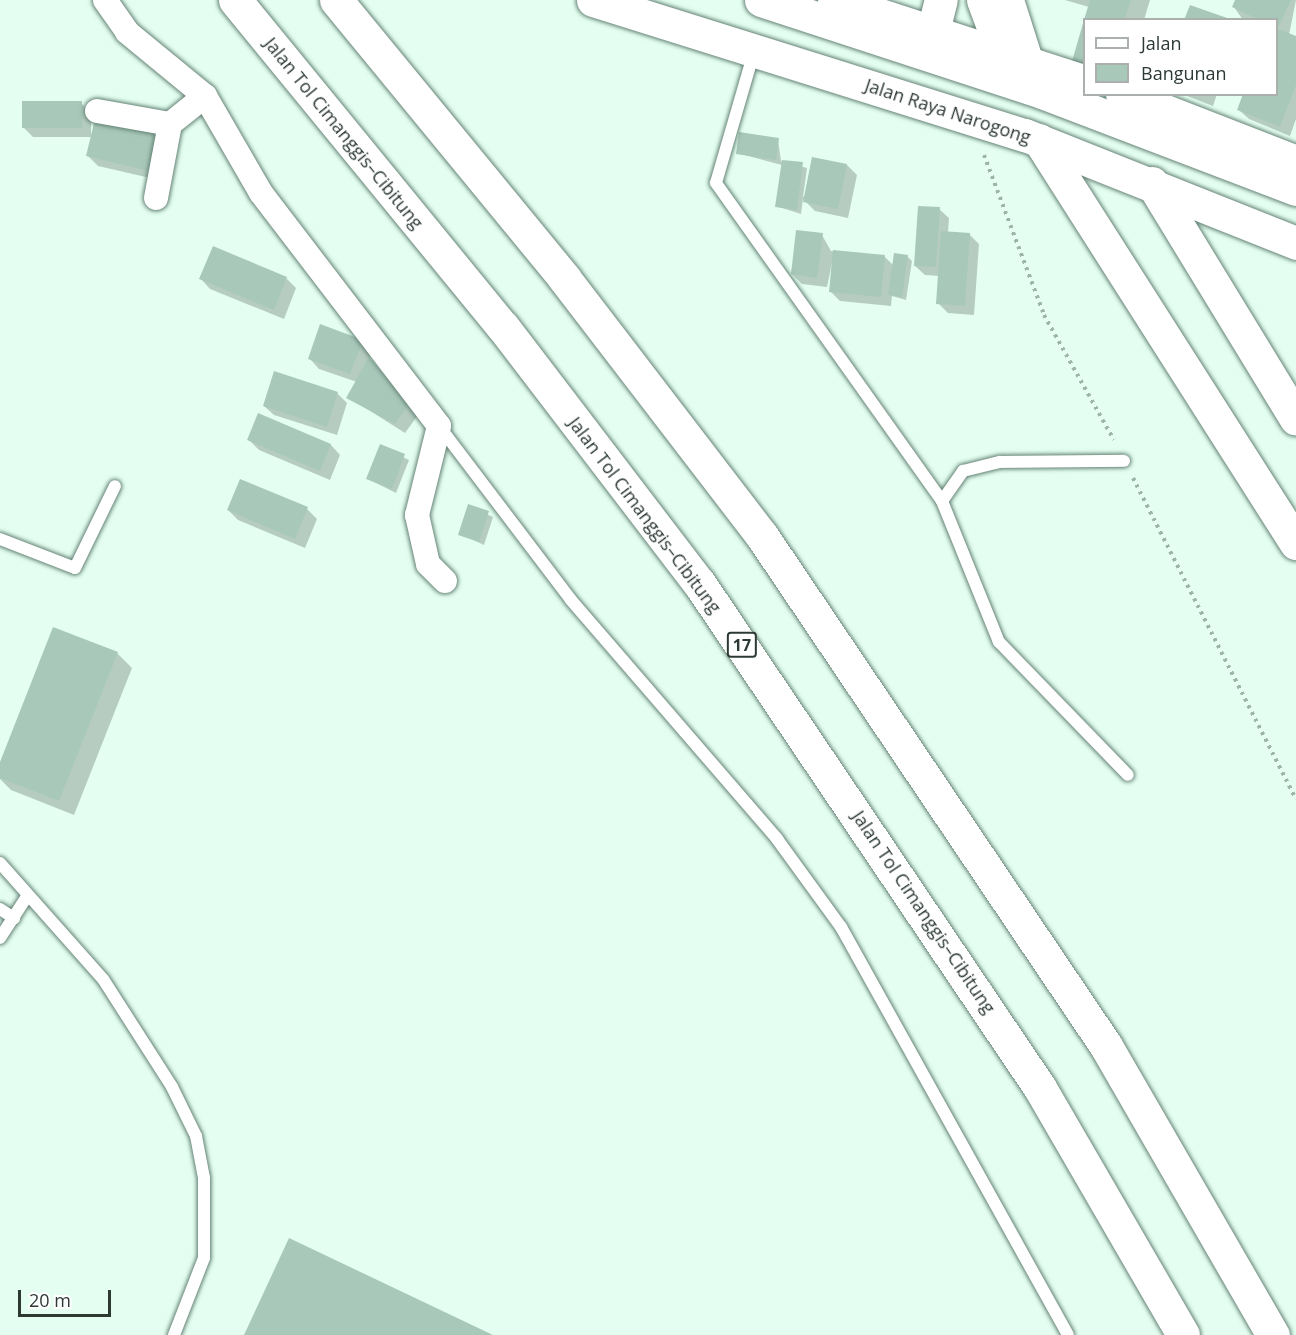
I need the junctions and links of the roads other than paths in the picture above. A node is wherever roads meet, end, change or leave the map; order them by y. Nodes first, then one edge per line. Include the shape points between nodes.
1 (105, 0) edge
2 (235, 0) edge
3 (336, 0) edge
4 (593, 0) edge
5 (761, 0) edge
6 (834, 0) edge
7 (941, 0) edge
8 (983, 0) edge
9 (1012, 0) edge
10 (933, 31) junction
11 (755, 51) junction
12 (1018, 58) junction
13 (1083, 81) edge
14 (205, 96) junction
15 (1053, 96) junction
16 (1127, 96) edge
17 (97, 111) dead end
18 (170, 124) junction
19 (1168, 139) junction
20 (1039, 140) junction
21 (1296, 162) edge
22 (1152, 183) junction
23 (1296, 189) edge
24 (156, 198) dead end
25 (1296, 243) edge
26 (1296, 419) edge
27 (439, 426) junction
28 (1124, 461) road end
29 (115, 486) dead end
30 (942, 501) junction
31 (0, 540) edge
32 (1296, 543) edge
33 (444, 581) dead end
34 (1128, 776) dead end
35 (0, 863) edge
36 (26, 898) junction
37 (0, 909) edge
38 (14, 918) junction
39 (0, 939) edge
40 (1181, 1331) edge
41 (174, 1335) edge
42 (1068, 1335) edge
43 (1273, 1335) edge

1 - 14 street via 127,32
2 - 40 main road, Jalan Tol Cimanggis–Cibitung / 17 via 503,327 699,583 1040,1088
3 - 43 main road via 564,278 768,545 1106,1046
4 - 11 main road, Jalan Raya Narogong
5 - 15 main road
6 - 10 main road
7 - 10 main road
8 - 12 main road
9 - 12 street
10 - 12 main road
11 - 20 main road, Jalan Raya Narogong
11 - 30 lane via 716,183
12 - 13 main road
14 - 18 street
14 - 27 street via 261,193
15 - 19 main road
15 - 20 main road
16 - 21 main road
17 - 18 street
18 - 24 street
19 - 22 main road
19 - 23 main road
20 - 22 main road, Jalan Raya Narogong
20 - 32 main road
22 - 25 main road, Jalan Raya Narogong
22 - 26 main road
27 - 33 street via 417,515 428,564
27 - 42 lane via 572,600 777,839 841,927
28 - 30 lane via 1000,462 963,471
29 - 31 lane via 75,567
30 - 34 lane via 999,642
35 - 36 lane
36 - 38 lane
36 - 41 lane via 103,979 172,1087 196,1136 204,1178 204,1258
37 - 38 lane
38 - 39 lane

